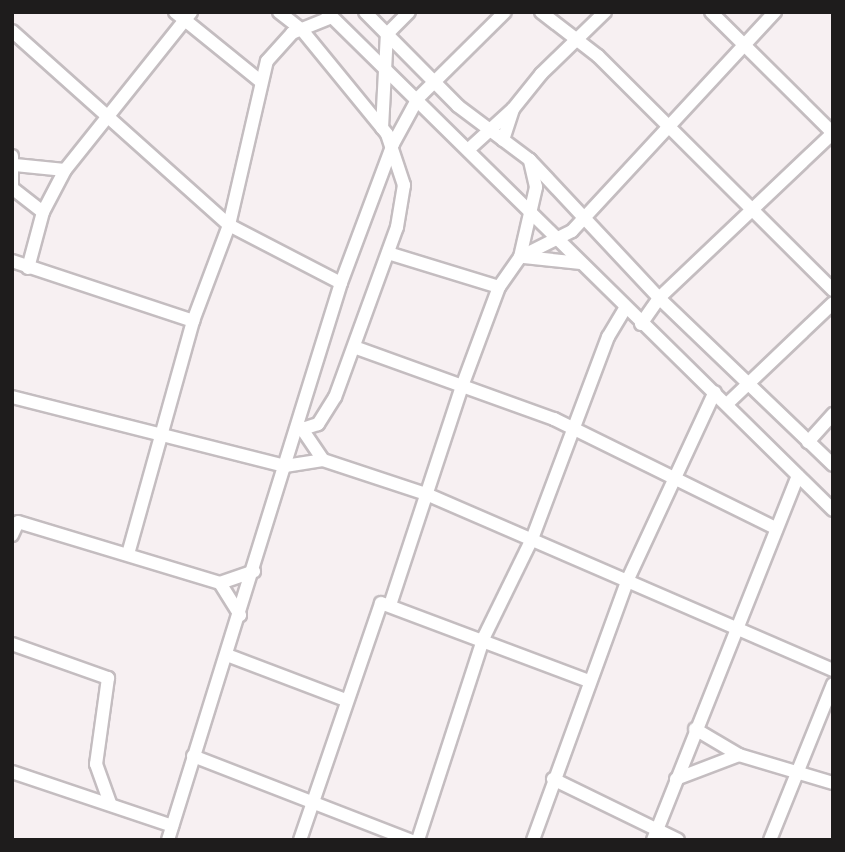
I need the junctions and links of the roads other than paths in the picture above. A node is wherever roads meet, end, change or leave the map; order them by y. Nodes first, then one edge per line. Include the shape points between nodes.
1 (279, 12) edge
2 (365, 12) edge
3 (409, 12) edge
4 (505, 12) edge
5 (541, 12) edge
6 (605, 12) edge
7 (711, 12) edge
8 (775, 12) edge
9 (184, 15) edge
10 (330, 15) edge
11 (302, 30) junction
12 (12, 32) edge
13 (387, 33) junction
14 (575, 41) junction
15 (746, 43) junction
16 (387, 68) junction
17 (259, 80) junction
18 (436, 84) junction
19 (418, 98) junction
20 (513, 109) junction
21 (107, 114) junction
22 (382, 128) junction
23 (666, 128) junction
24 (489, 129) junction
25 (833, 133) edge
26 (503, 139) junction
27 (393, 144) junction
28 (469, 149) junction
29 (13, 160) edge
30 (530, 160) junction
31 (65, 170) junction
32 (12, 189) edge
33 (750, 211) junction
34 (43, 212) junction
35 (530, 213) junction
36 (582, 215) junction
37 (229, 225) junction
38 (556, 239) junction
39 (388, 253) junction
40 (520, 257) junction
41 (12, 261) edge
42 (581, 264) junction
43 (27, 268) junction
44 (341, 283) junction
45 (499, 288) junction
46 (833, 290) edge
47 (659, 298) junction
48 (833, 303) edge
49 (625, 309) junction
50 (193, 321) junction
51 (641, 324) junction
52 (354, 347) junction
53 (747, 384) junction
54 (461, 389) junction
55 (715, 392) junction
56 (12, 397) edge
57 (727, 404) junction
58 (833, 414) edge
59 (303, 427) junction
60 (573, 428) junction
61 (159, 433) junction
62 (808, 442) junction
63 (323, 460) junction
64 (833, 465) edge
65 (285, 466) junction
66 (798, 476) junction
67 (674, 478) junction
68 (426, 494) junction
69 (833, 510) edge
70 (15, 521) edge
71 (776, 528) junction
72 (12, 535) edge
73 (532, 539) junction
74 (128, 554) junction
75 (254, 571) junction
76 (628, 579) junction
77 (220, 583) junction
78 (391, 602) junction
79 (240, 615) junction
80 (734, 625) junction
81 (484, 637) junction
82 (12, 644) edge
83 (227, 655) junction
84 (833, 670) edge
85 (589, 681) junction
86 (833, 684) edge
87 (343, 699) junction
88 (695, 729) junction
89 (739, 755) junction
90 (192, 757) junction
91 (12, 772) edge
92 (795, 776) junction
93 (553, 779) junction
94 (676, 779) junction
95 (833, 783) edge
96 (308, 801) junction
97 (110, 803) junction
98 (172, 826) junction
99 (658, 827) junction
100 (168, 840) edge
101 (300, 840) edge
102 (410, 840) edge
103 (418, 840) edge
104 (533, 840) edge
105 (653, 840) edge
106 (678, 840) edge
107 (770, 840) edge

1 - 11 street
2 - 13 street
3 - 13 street
4 - 18 street
5 - 14 street
6 - 14 street
7 - 15 street
8 - 15 street
9 - 17 street
9 - 21 street
10 - 11 street
10 - 16 street
11 - 17 street via 276,49
11 - 22 street
12 - 21 street
13 - 16 street
13 - 18 street
14 - 20 street
14 - 23 street
15 - 23 street
15 - 25 street
16 - 19 street
16 - 22 street
17 - 37 street
18 - 19 street
18 - 24 street
19 - 27 street
19 - 28 street
20 - 24 street
20 - 26 street
21 - 31 street
21 - 37 street
22 - 27 street
23 - 33 street
23 - 36 street
24 - 26 street
24 - 28 street
25 - 33 street
26 - 30 street
27 - 39 street via 404,185
27 - 44 street
28 - 35 street
29 - 31 street
29 - 32 street
30 - 35 street via 536,187
30 - 36 street
31 - 34 street
32 - 34 street
33 - 46 street
33 - 47 street
34 - 43 street
35 - 38 street
35 - 40 street
36 - 38 street via 572,231
36 - 47 street
37 - 44 street
37 - 50 street
38 - 40 street
38 - 42 street
39 - 45 street
39 - 52 street
40 - 42 street
40 - 45 street
41 - 43 street
42 - 49 street
43 - 50 street
44 - 59 street
45 - 54 street
47 - 51 street
47 - 53 street
48 - 53 street
49 - 51 street
49 - 60 street
50 - 61 street
51 - 55 street
52 - 54 street
52 - 59 street via 323,418
53 - 57 street
53 - 62 street
54 - 60 street
54 - 68 street
55 - 57 street
55 - 67 street
56 - 61 street
57 - 66 street
58 - 62 street
59 - 63 street
59 - 65 street
60 - 67 street
60 - 73 street
61 - 65 street
61 - 74 street
62 - 64 street
63 - 65 street
63 - 68 street
65 - 75 street
66 - 69 street
66 - 71 street
67 - 71 street
67 - 76 street
68 - 73 street
68 - 78 street
70 - 72 street
70 - 74 street
71 - 80 street
73 - 76 street
73 - 81 street
74 - 77 street
75 - 77 street
75 - 79 street
76 - 80 street
76 - 85 street
77 - 79 street
78 - 81 street
78 - 87 street via 376,610
79 - 83 street
80 - 84 street
80 - 88 street
81 - 85 street
81 - 103 street
82 - 97 street via 108,678 96,764
83 - 87 street
83 - 90 street
85 - 93 street
86 - 92 street
87 - 96 street
88 - 89 street
88 - 94 street
89 - 92 street
89 - 94 street
90 - 96 street
90 - 98 street
91 - 97 street
92 - 95 street
92 - 107 street
93 - 99 street
93 - 104 street
94 - 99 street
96 - 101 street
96 - 102 street
97 - 98 street
98 - 100 street
99 - 105 street
99 - 106 street

